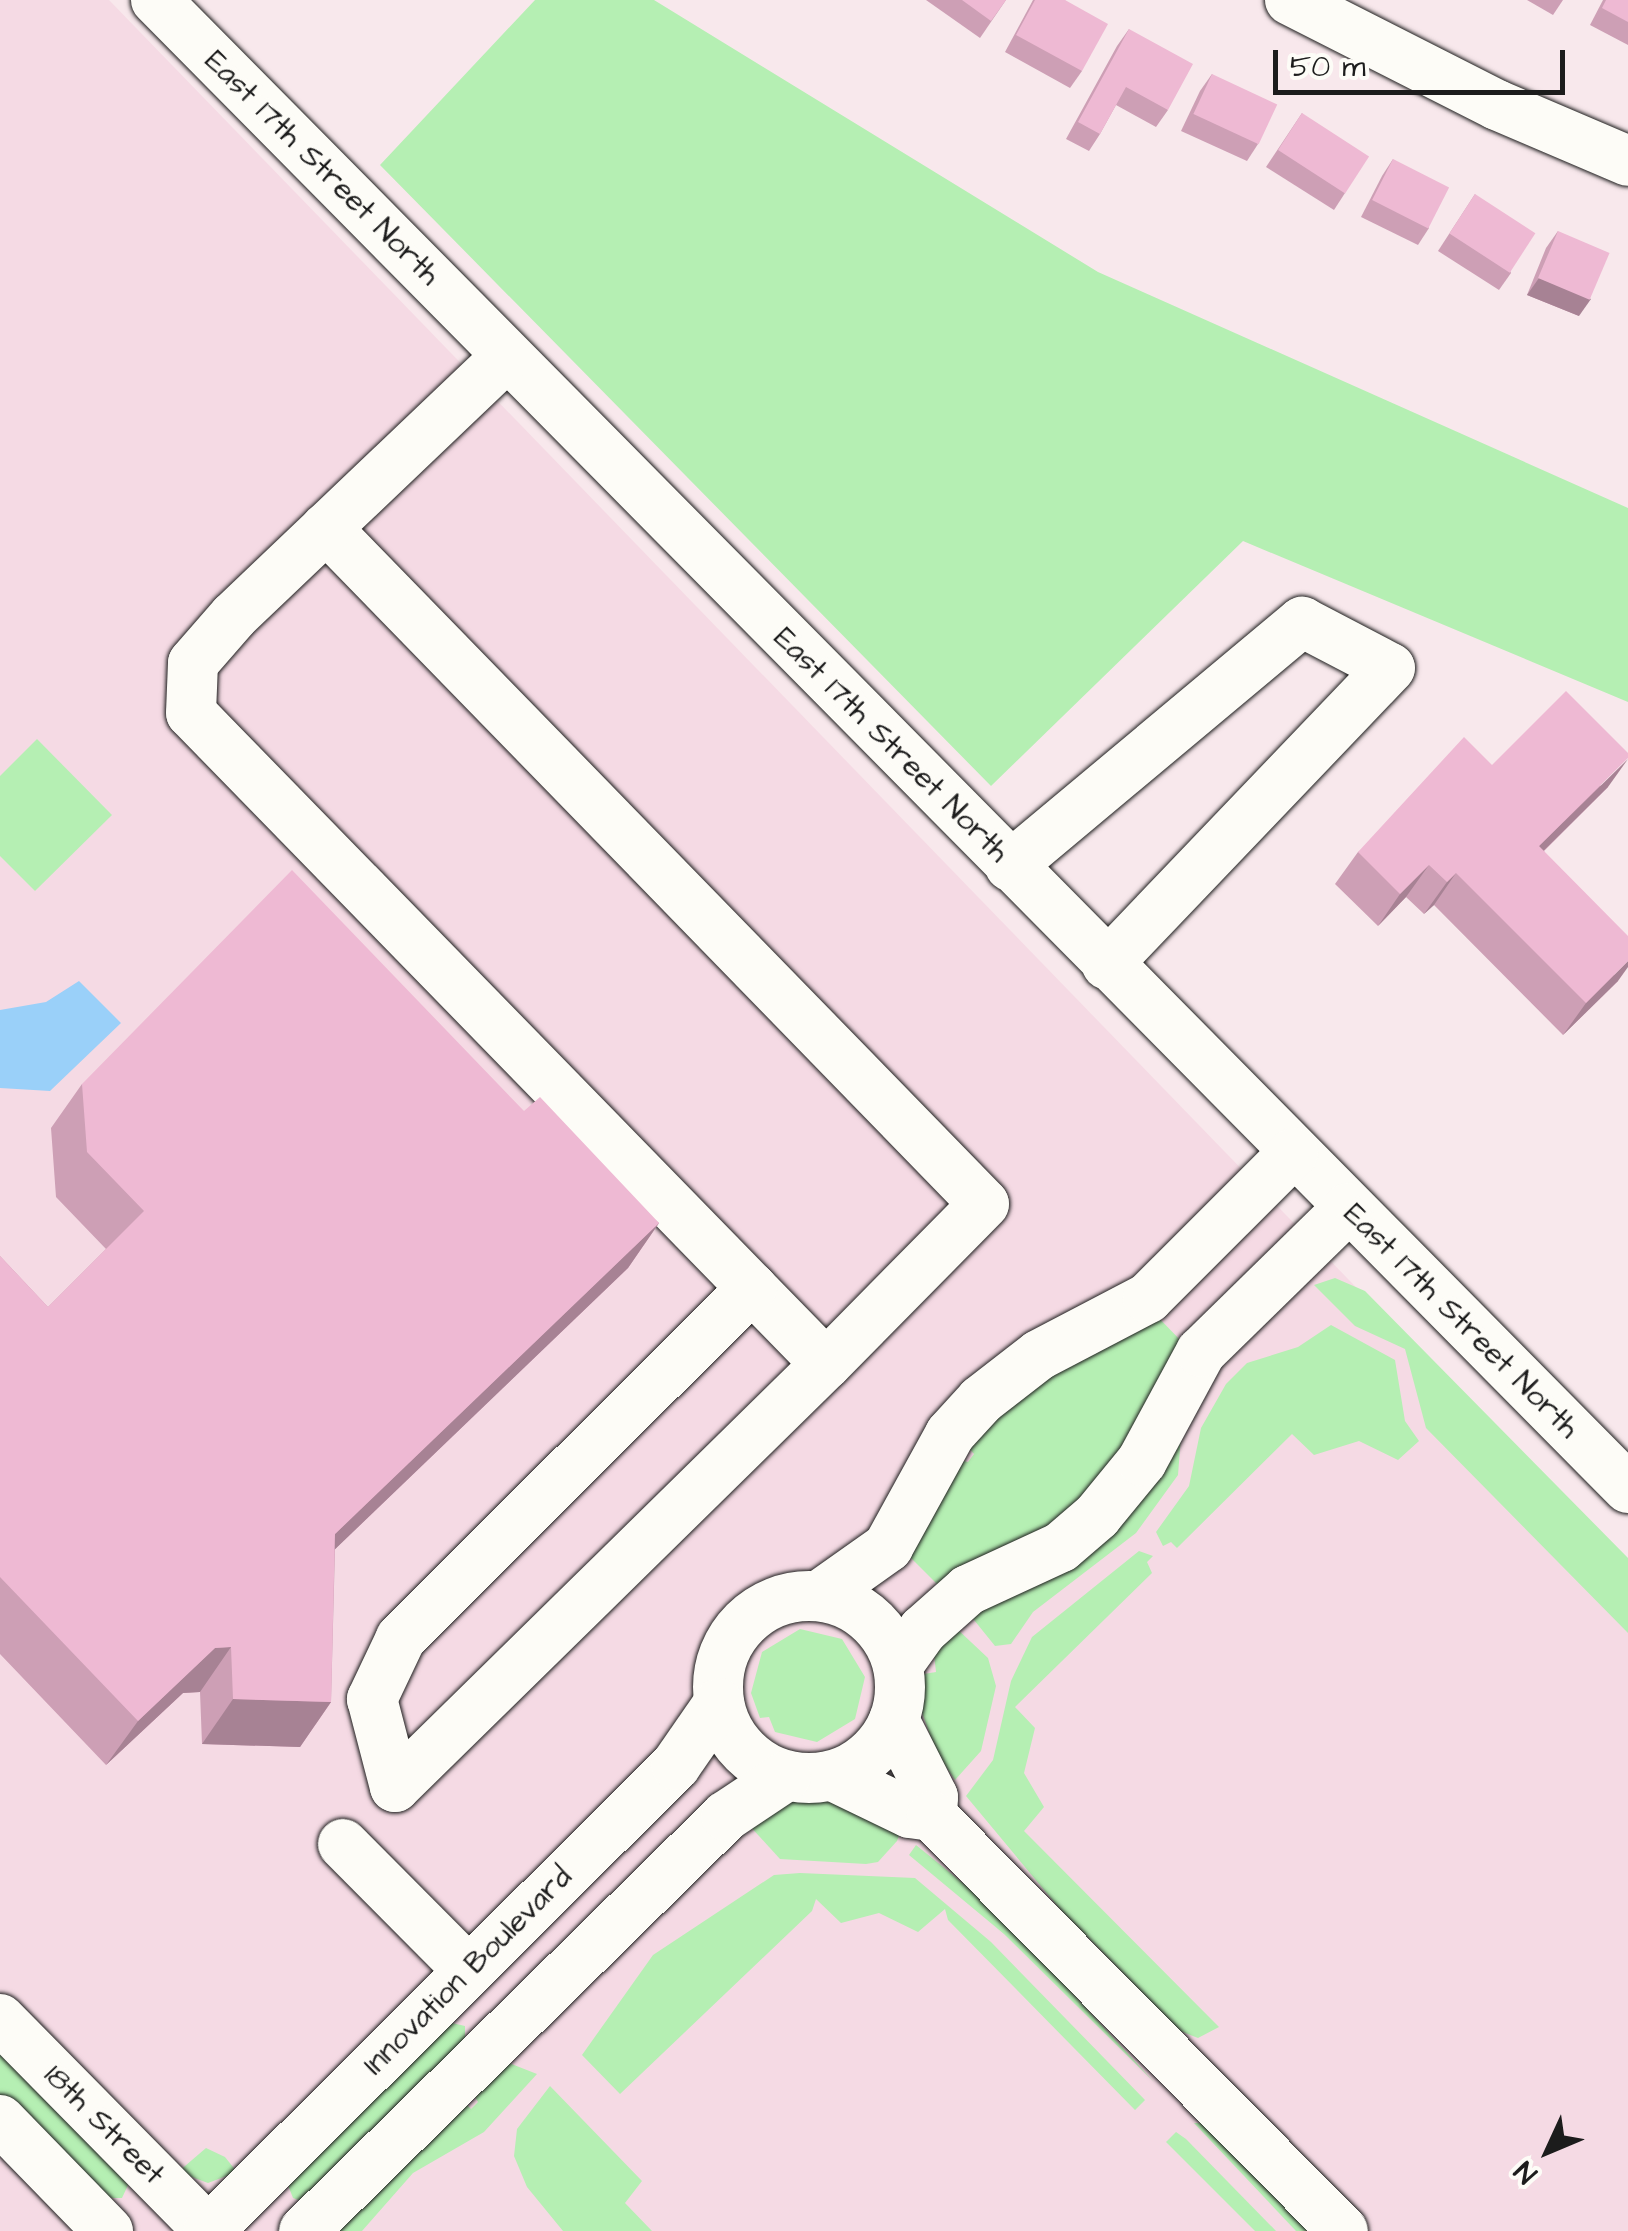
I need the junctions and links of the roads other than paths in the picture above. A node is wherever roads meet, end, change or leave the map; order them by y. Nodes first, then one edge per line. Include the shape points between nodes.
1 (156, 0) edge
2 (1290, 0) edge
3 (1628, 160) edge
4 (507, 356) junction
5 (326, 528) junction
6 (1010, 866) junction
7 (1106, 964) junction
8 (1292, 1153) junction
9 (1348, 1208) junction
10 (752, 1288) junction
11 (826, 1364) junction
12 (1628, 1488) edge
13 (818, 1596) junction
14 (898, 1665) junction
15 (719, 1703) junction
16 (894, 1720) junction
17 (810, 1776) junction
18 (932, 1816) junction
19 (343, 1844) dead end
20 (468, 1970) junction
21 (0, 2019) edge
22 (0, 2120) edge
23 (108, 2231) edge
24 (208, 2231) edge
25 (304, 2231) edge
26 (1343, 2231) edge

1 - 4 street, East 17th Street North
2 - 3 street via 1496,105
4 - 5 street
4 - 6 street, East 17th Street North
5 - 10 street via 192,663 191,713
5 - 11 street via 984,1204
6 - 7 street, East 17th Street North
6 - 7 street via 1302,622 1390,668
7 - 8 street, East 17th Street North
8 - 9 street, East 17th Street North
8 - 13 street, Innovation Boulevard via 1148,1298 1040,1355 980,1400 950,1434 888,1546
9 - 12 street, East 17th Street North
9 - 14 street via 1201,1352 1142,1461 1097,1516 1051,1552 968,1590 923,1630
10 - 11 street
10 - 11 street via 401,1638 372,1700 395,1787
13 - 14 street via 860,1612 890,1645
13 - 15 street, Innovation Boulevard via 791,1597 742,1624 718,1674
14 - 16 street
15 - 17 street via 742,1749
15 - 20 street, Innovation Boulevard via 676,1765
16 - 17 street via 871,1755
16 - 18 street via 933,1797
17 - 18 street
17 - 25 street via 726,1816
18 - 26 street
19 - 20 street
20 - 24 street, Innovation Boulevard
21 - 24 street, 18th Street
22 - 23 street

